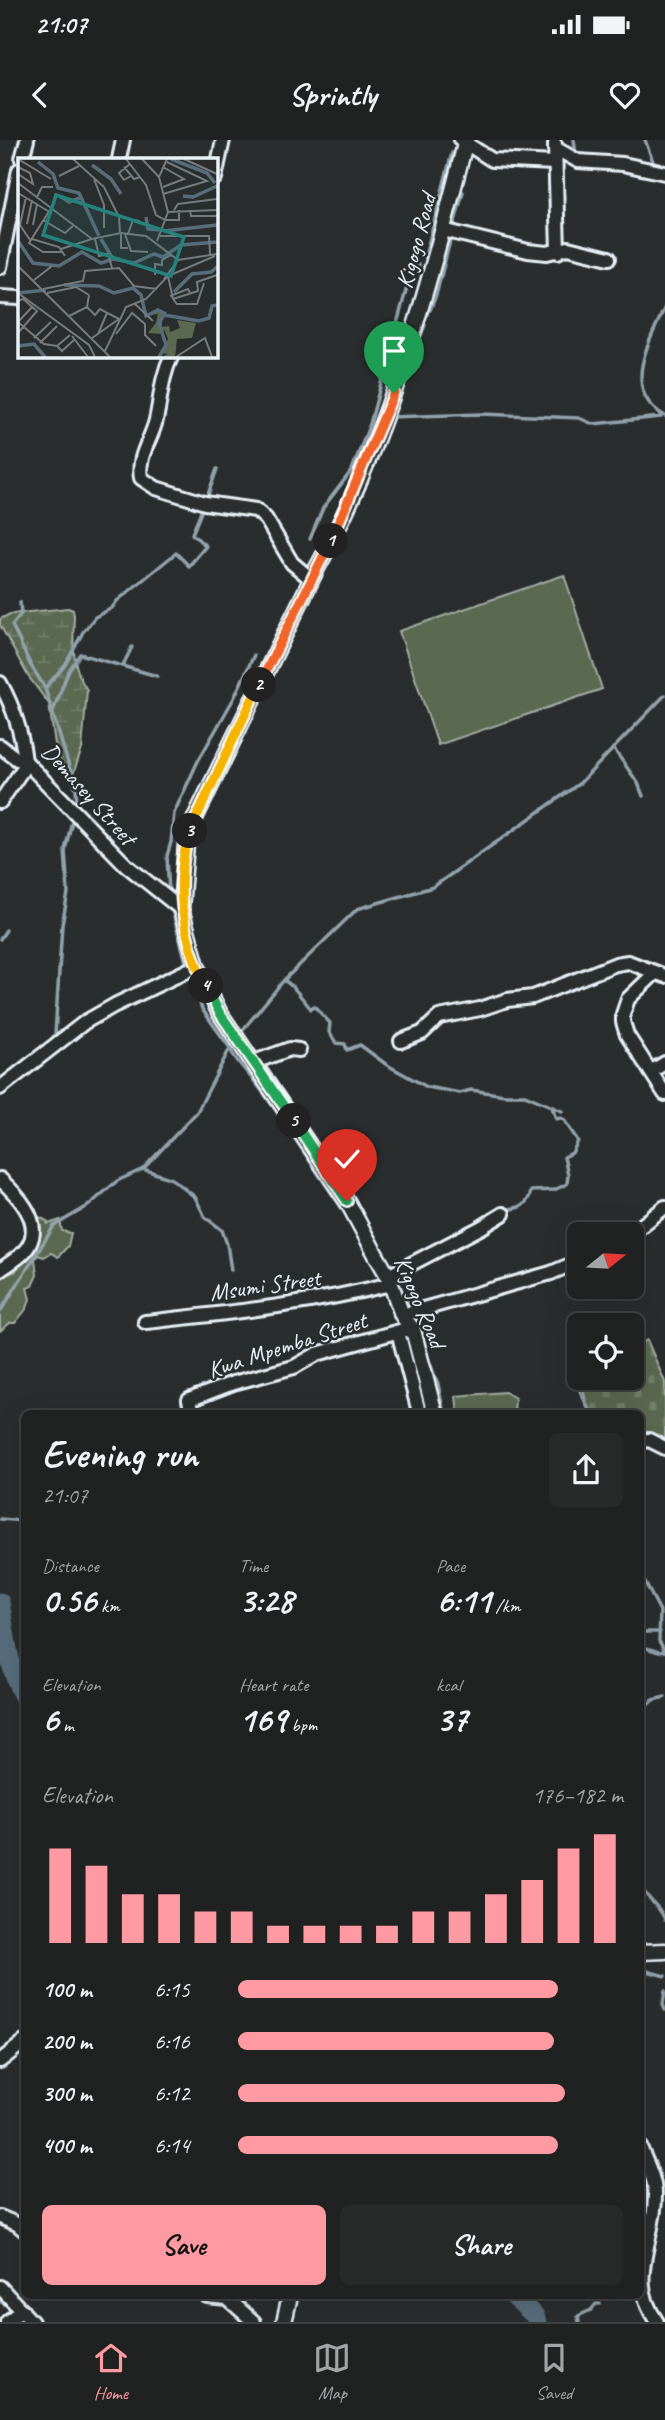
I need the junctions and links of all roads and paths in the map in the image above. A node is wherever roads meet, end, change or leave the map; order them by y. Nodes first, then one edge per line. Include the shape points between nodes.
1 (27, 140) edge
2 (123, 140) edge
3 (223, 140) edge
4 (464, 141) edge
5 (555, 144) edge
6 (22, 158) edge
7 (119, 158) edge
8 (555, 163) junction
9 (217, 168) edge
10 (662, 172) edge
11 (18, 175) edge
12 (443, 230) junction
13 (558, 252) junction
14 (609, 258) dead end
15 (0, 267) edge
16 (0, 297) edge
17 (18, 298) edge
18 (171, 357) edge
19 (311, 579) junction
20 (0, 683) edge
21 (0, 746) edge
22 (26, 762) junction
23 (0, 802) edge
24 (181, 909) junction
25 (197, 967) junction
26 (660, 974) edge
27 (401, 1041) dead end
28 (299, 1050) dead end
29 (254, 1062) junction
30 (665, 1063) edge
31 (652, 1071) junction
32 (0, 1088) edge
33 (665, 1094) edge
34 (0, 1179) edge
35 (665, 1207) edge
36 (503, 1214) dead end
37 (644, 1224) edge
38 (567, 1266) edge
39 (0, 1270) edge
40 (389, 1280) junction
41 (402, 1315) junction
42 (145, 1322) dead end
43 (405, 1331) junction
44 (191, 1410) edge
45 (417, 1410) edge
46 (434, 1410) edge
47 (644, 1441) edge
48 (664, 1447) edge
49 (665, 1951) edge
50 (644, 1952) edge
51 (21, 2044) edge
52 (0, 2061) edge
53 (644, 2157) edge
54 (0, 2217) edge
55 (21, 2227) edge
56 (644, 2258) edge
57 (644, 2281) edge
58 (0, 2287) edge
59 (228, 2299) edge
60 (289, 2299) edge
61 (22, 2310) junction
62 (7, 2322) edge
63 (32, 2322) edge
64 (254, 2322) edge
65 (284, 2322) edge
66 (657, 2322) edge

1 - 6 street
2 - 7 street
3 - 9 street
4 - 8 street via 492,160
4 - 12 main road, Kigogo Road
5 - 8 street
5 - 10 street via 578,161
8 - 13 street
11 - 15 street
12 - 13 street via 528,250
12 - 19 main road, Kigogo Road via 402,372 336,533
13 - 14 street via 572,248
16 - 17 street
18 - 19 street via 156,422 142,456 141,478 156,488 205,503 256,510 292,563
19 - 24 main road, Kigogo Road via 193,822 186,844
20 - 22 street, Demasey Street
21 - 22 street
22 - 23 street
22 - 24 street, Demasey Street via 126,865
24 - 25 main road, Kigogo Road
25 - 29 main road, Kigogo Road via 219,1012
25 - 32 street via 85,1022
26 - 27 street via 628,962 608,966 533,998 439,1017 422,1033
26 - 31 street via 628,999 623,1014 627,1035
28 - 29 street
29 - 40 main road, Kigogo Road via 347,1201
30 - 31 street
31 - 33 street
34 - 39 street via 26,1206 32,1233 24,1252
35 - 37 street
36 - 40 street, Msumi Street
38 - 41 street
40 - 41 main road, Kigogo Road
40 - 42 street, Msumi Street via 362,1292 299,1303
41 - 43 main road, Kigogo Road
43 - 44 street, Kwa Mpemba Street via 317,1354 280,1372 198,1395 189,1400
43 - 45 street
43 - 46 main road, Kigogo Road
47 - 48 street
49 - 50 main road
51 - 52 street
53 - 56 street via 655,2194
54 - 55 street
57 - 66 street
58 - 61 street
59 - 64 street
60 - 65 main road
61 - 62 street
61 - 63 street

